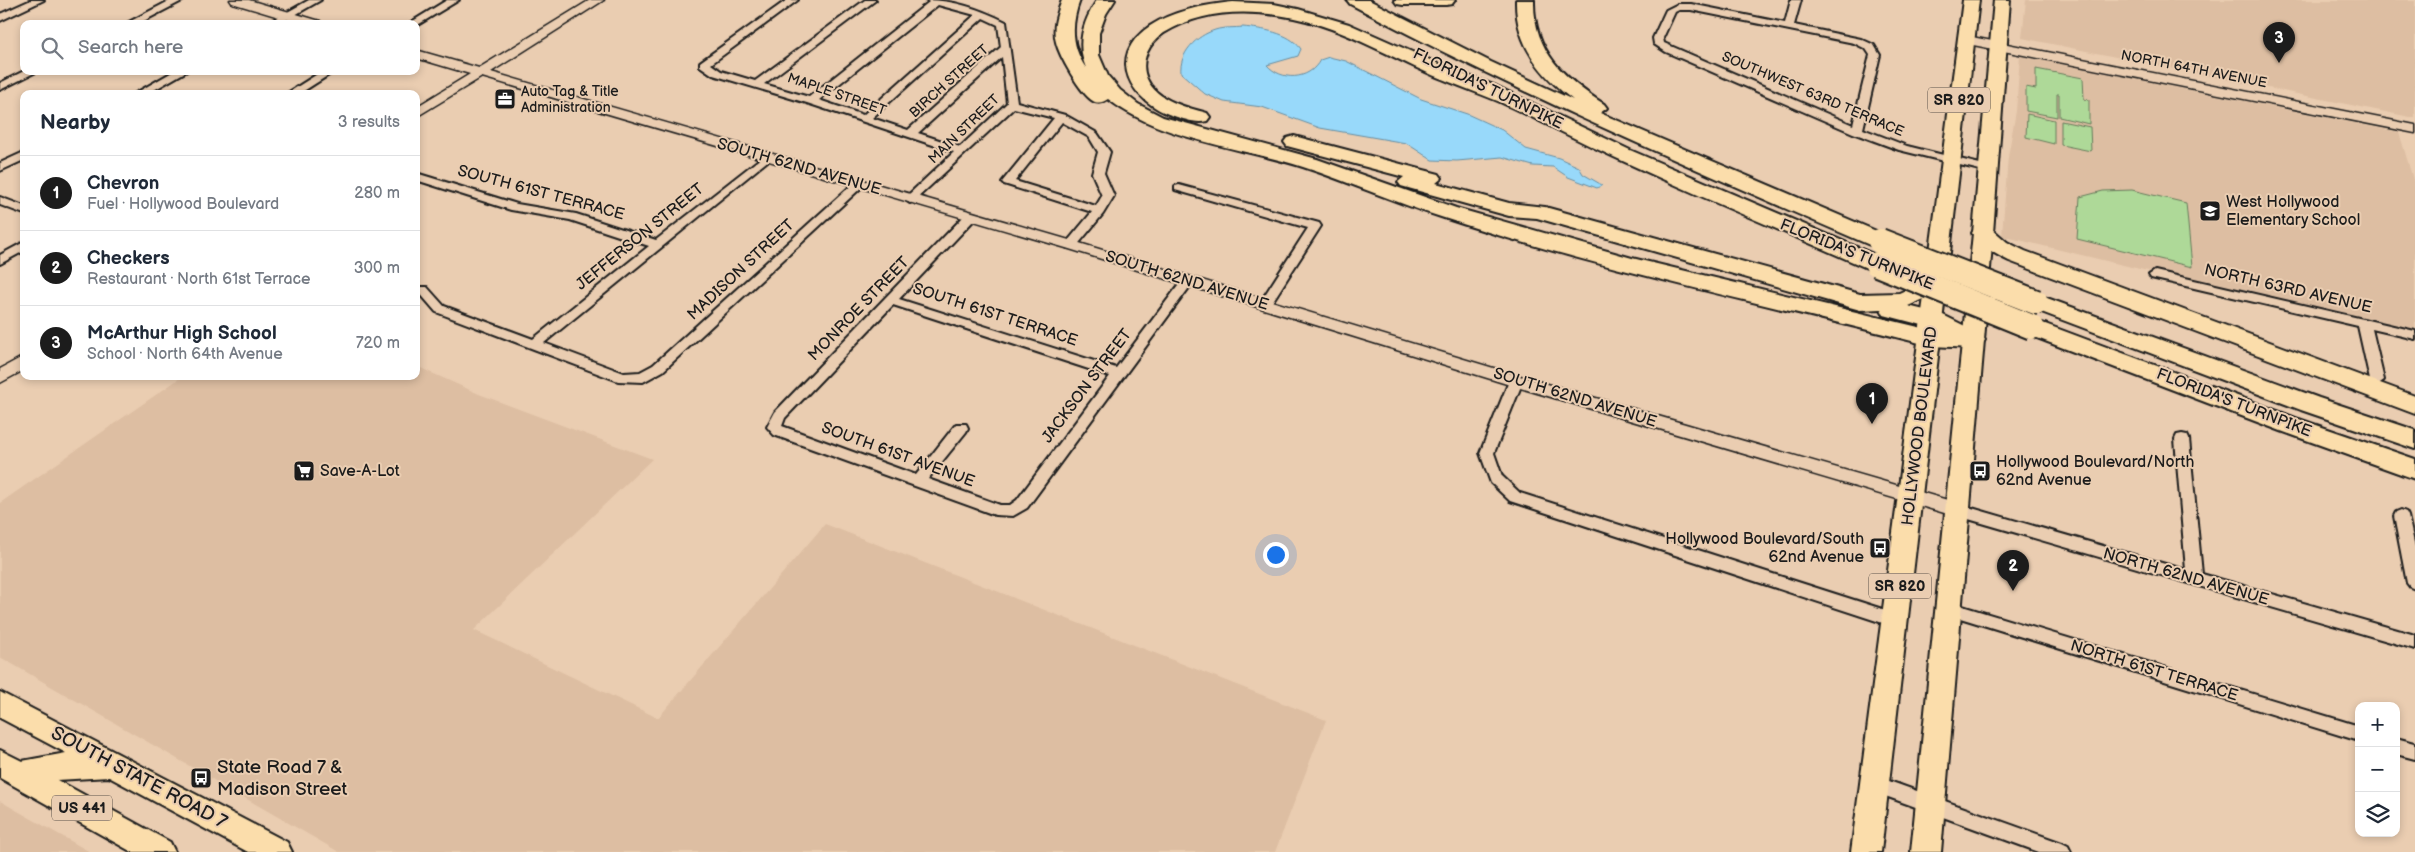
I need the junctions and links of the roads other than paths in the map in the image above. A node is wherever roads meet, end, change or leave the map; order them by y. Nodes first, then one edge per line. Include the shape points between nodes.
1 (39, 0) edge
2 (179, 0) edge
3 (236, 0) edge
4 (316, 0) edge
5 (454, 0) edge
6 (598, 0) edge
7 (793, 0) edge
8 (871, 0) edge
9 (934, 0) edge
10 (1071, 0) edge
11 (1106, 0) edge
12 (1117, 0) edge
13 (1317, 0) edge
14 (1356, 0) edge
15 (1403, 0) edge
16 (1446, 0) edge
17 (1525, 0) edge
18 (1796, 0) edge
19 (1971, 0) edge
20 (2002, 0) edge
21 (982, 14) junction
22 (287, 15) junction
23 (0, 18) edge
24 (138, 20) edge
25 (278, 20) edge
26 (303, 20) edge
27 (420, 20) edge
28 (1789, 25) junction
29 (1967, 40) junction
30 (1998, 46) junction
31 (1006, 48) junction
32 (420, 55) edge
33 (479, 73) junction
34 (25, 75) edge
35 (175, 75) edge
36 (323, 75) edge
37 (757, 84) junction
38 (0, 87) edge
39 (146, 90) edge
40 (298, 90) edge
41 (1503, 97) junction
42 (812, 100) junction
43 (1012, 104) junction
44 (420, 110) edge
45 (1061, 117) junction
46 (864, 119) junction
47 (2415, 129) edge
48 (1857, 131) junction
49 (909, 135) junction
50 (961, 151) junction
51 (1674, 154) junction
52 (20, 157) edge
53 (766, 157) junction
54 (1951, 160) junction
55 (0, 168) edge
56 (1988, 169) junction
57 (420, 177) edge
58 (1359, 182) junction
59 (860, 183) junction
60 (1179, 188) dead end
61 (910, 199) junction
62 (0, 201) edge
63 (20, 208) edge
64 (1099, 211) junction
65 (1538, 212) junction
66 (970, 217) junction
67 (1315, 226) joint
68 (1983, 233) junction
69 (656, 244) junction
70 (1071, 245) junction
71 (20, 248) edge
72 (1940, 255) junction
73 (0, 260) edge
74 (2154, 275) dead end
75 (1188, 281) junction
76 (423, 290) dead end
77 (890, 300) junction
78 (1860, 302) junction
79 (1265, 304) junction
80 (2364, 323) junction
81 (1932, 329) junction
82 (2415, 335) edge
83 (1973, 340) junction
84 (535, 344) junction
85 (20, 364) edge
86 (1118, 374) junction
87 (0, 377) edge
88 (2377, 380) dead end
89 (1516, 381) junction
90 (2415, 405) edge
91 (774, 427) joint
92 (962, 428) dead end
93 (2182, 439) dead end
94 (2415, 440) edge
95 (2415, 469) edge
96 (919, 481) junction
97 (1911, 497) junction
98 (1013, 510) joint
99 (1958, 510) junction
100 (2401, 516) dead end
101 (2195, 580) junction
102 (2415, 583) edge
103 (1949, 608) junction
104 (1895, 620) junction
105 (2415, 642) edge
106 (0, 704) edge
107 (2355, 733) edge
108 (2400, 747) edge
109 (84, 750) junction
110 (2415, 751) edge
111 (113, 765) junction
112 (8, 767) edge
113 (1875, 784) junction
114 (1930, 805) junction
115 (160, 852) edge
116 (277, 852) edge
117 (1866, 852) edge
118 (1926, 852) edge
119 (2062, 852) edge

1 - 23 street
2 - 24 street
3 - 22 street
4 - 22 street
5 - 27 street
6 - 33 street
7 - 37 street, MAPLE STREET via 704,64 717,73
8 - 37 street
9 - 21 street, MAIN STREET
9 - 42 street
10 - 58 highway via 1063,30 1067,51 1077,71 1120,115 1145,127
11 - 58 highway via 1090,33 1090,55 1099,77 1131,108 1156,121 1310,163
12 - 65 highway via 1106,20 1103,58 1109,77 1141,105 1165,115 1444,192 1510,209
13 - 41 highway, FLORIDA'S TURNPIKE
14 - 51 highway, FLORIDA'S TURNPIKE via 1510,78
15 - 16 highway
17 - 51 highway via 1523,12 1530,39 1543,61 1562,81 1589,103
18 - 28 street
19 - 29 main road, HOLLYWOOD BOULEVARD / SR 820
20 - 30 main road, SR 820
21 - 31 street, MAIN STREET via 1003,24
21 - 46 street
22 - 25 street
22 - 26 street
28 - 48 street via 1870,47 1875,55
28 - 48 street, SOUTHWEST 63RD TERRACE via 1678,7 1671,10 1658,38 1659,44
29 - 30 street, NORTH 64TH AVENUE
29 - 54 main road, HOLLYWOOD BOULEVARD / SR 820
30 - 47 street, NORTH 64TH AVENUE
30 - 56 main road, SR 820
31 - 43 street, MAIN STREET
31 - 49 street, BIRCH STREET
32 - 33 street, SOUTH 62ND AVENUE
33 - 44 street
33 - 53 street, SOUTH 62ND AVENUE
34 - 38 street
35 - 39 street
36 - 40 street
37 - 42 street, MAPLE STREET
41 - 65 highway via 1330,22 1274,8 1219,8 1190,14 1168,23 1149,37 1138,48 1133,63 1138,81 1150,96 1170,108 1513,201
41 - 95 highway, FLORIDA'S TURNPIKE, bridge via 1648,166 1877,264 2032,327
42 - 46 street, MAPLE STREET
43 - 45 street
43 - 50 street, MAIN STREET
45 - 64 street via 1094,134 1104,152 1098,173 1108,196
45 - 64 street via 1008,182
46 - 49 street, MAPLE STREET
48 - 54 street, SOUTHWEST 63RD TERRACE
49 - 50 street, MAPLE STREET
50 - 61 street, MAIN STREET
51 - 94 highway, FLORIDA'S TURNPIKE, bridge via 1880,241 2036,302
52 - 55 street
53 - 59 street, SOUTH 62ND AVENUE
53 - 69 street, JEFFERSON STREET
54 - 56 street, SOUTHWEST 63RD TERRACE
54 - 72 main road, HOLLYWOOD BOULEVARD / SR 820
56 - 68 main road, SR 820
57 - 69 street, SOUTH 61ST TERRACE via 515,208 572,217
58 - 81 highway via 1450,213 1630,265 1823,310
59 - 61 street, SOUTH 62ND AVENUE
59 - 84 street, MADISON STREET via 658,368 643,377 623,378
60 - 67 street
61 - 66 street, SOUTH 62ND AVENUE
62 - 63 street
64 - 70 street
65 - 78 highway
66 - 70 street, SOUTH 62ND AVENUE
66 - 77 street, MONROE STREET
67 - 79 street
68 - 83 main road, SR 820
68 - 90 highway via 1999,248 2017,256
69 - 84 street, JEFFERSON STREET
70 - 75 street, SOUTH 62ND AVENUE
71 - 73 street
72 - 78 highway via 1916,294 1902,300
72 - 81 main road, HOLLYWOOD BOULEVARD / SR 820
74 - 80 street, NORTH 63RD AVENUE
75 - 79 street, SOUTH 62ND AVENUE
75 - 86 street, JACKSON STREET
76 - 84 street via 440,309
77 - 86 street, SOUTH 61ST TERRACE
77 - 91 street, MONROE STREET via 780,415
78 - 81 highway
79 - 89 street, SOUTH 62ND AVENUE
80 - 82 street, NORTH 63RD AVENUE
80 - 88 street
81 - 83 highway
81 - 97 main road, HOLLYWOOD BOULEVARD / SR 820
83 - 99 main road, SR 820
85 - 87 street
86 - 98 street, JACKSON STREET via 1022,504
89 - 97 street, SOUTH 62ND AVENUE
89 - 104 street via 1487,453 1496,479 1516,497
91 - 96 street, SOUTH 61ST AVENUE
92 - 96 street
93 - 101 street
96 - 98 street, SOUTH 61ST AVENUE via 1000,511
97 - 99 street, SOUTH 62ND AVENUE
97 - 104 main road, HOLLYWOOD BOULEVARD / SR 820
99 - 101 street, NORTH 62ND AVENUE
99 - 103 main road, SR 820
100 - 102 street
101 - 105 street, NORTH 62ND AVENUE
103 - 107 street, NORTH 61ST TERRACE
103 - 114 main road, SR 820
104 - 113 main road, HOLLYWOOD BOULEVARD / SR 820
106 - 109 main road, SOUTH STATE ROAD 7
108 - 110 street
109 - 111 main road, SOUTH STATE ROAD 7
109 - 112 main road via 61,759
111 - 112 main road via 81,763
111 - 116 main road, SOUTH STATE ROAD 7
112 - 115 main road, US 441
113 - 114 street
113 - 117 main road, HOLLYWOOD BOULEVARD / SR 820
114 - 118 main road, SR 820
114 - 119 street

